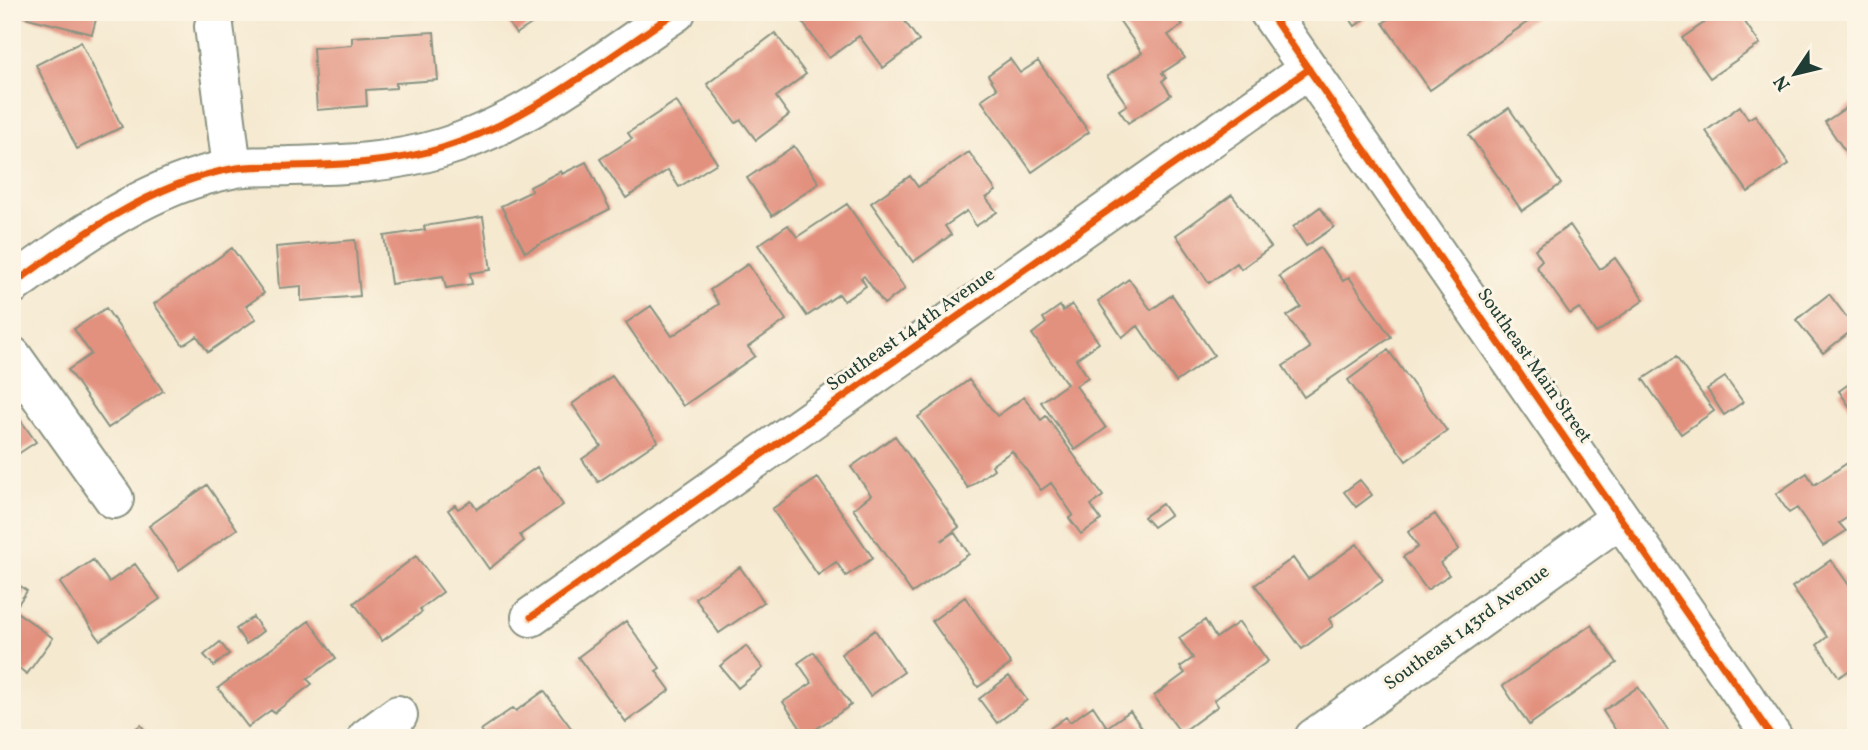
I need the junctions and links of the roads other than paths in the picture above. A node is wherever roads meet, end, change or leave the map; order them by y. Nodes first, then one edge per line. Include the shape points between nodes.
1 (676, 12) edge
2 (1269, 12) edge
3 (214, 26) dead end
4 (1309, 69) junction
5 (232, 168) junction
6 (12, 285) edge
7 (12, 356) edge
8 (114, 499) dead end
9 (1620, 519) junction
10 (531, 617) dead end
11 (398, 715) dead end
12 (366, 738) edge
13 (1314, 738) edge
14 (1773, 738) edge

1 - 5 street via 532,107 477,136 382,160
2 - 4 street, Southeast Main Street
3 - 5 street
4 - 9 street, Southeast Main Street
4 - 10 street, Southeast 144th Avenue
5 - 6 street via 177,185 131,207 71,242
7 - 8 street
9 - 13 street, Southeast 143rd Avenue
9 - 14 street, Southeast Main Street
11 - 12 street

